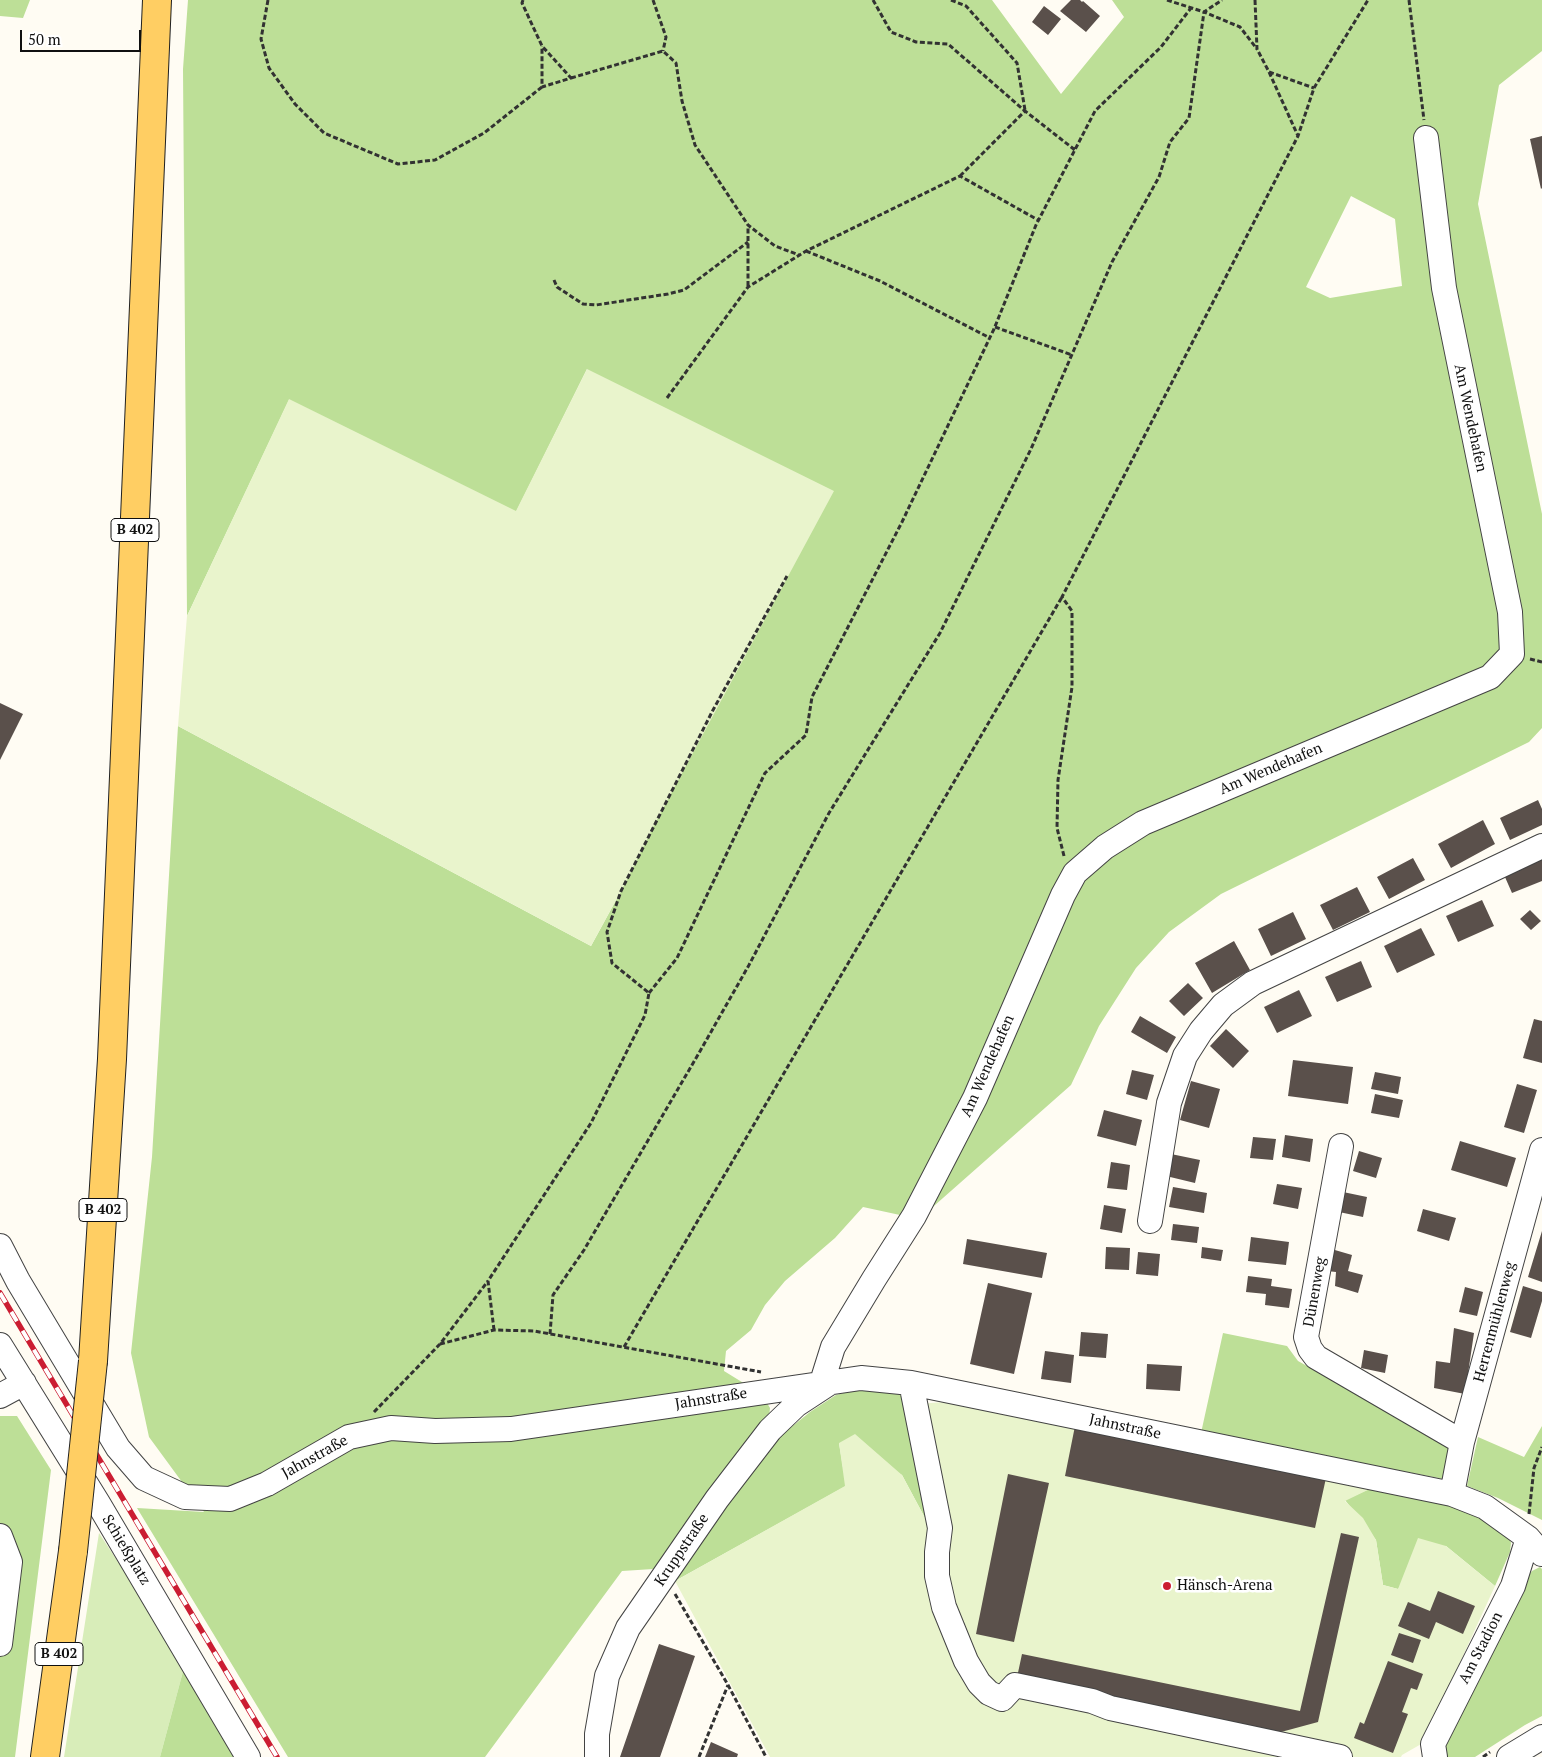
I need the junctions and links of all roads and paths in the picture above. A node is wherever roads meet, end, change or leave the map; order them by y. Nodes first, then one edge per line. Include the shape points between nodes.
1 (157, 0) edge
2 (268, 0) edge
3 (523, 0) edge
4 (653, 0) edge
5 (873, 0) edge
6 (951, 0) edge
7 (1167, 0) edge
8 (1222, 0) edge
9 (1255, 0) edge
10 (1368, 0) edge
11 (1409, 0) edge
12 (1192, 8) junction
13 (1204, 12) junction
14 (542, 46) junction
15 (1257, 48) junction
16 (663, 51) junction
17 (1269, 72) junction
18 (571, 78) junction
19 (542, 87) junction
20 (1314, 88) junction
21 (1025, 111) junction
22 (1298, 136) junction
23 (1426, 138) joint
24 (1075, 150) junction
25 (960, 176) junction
26 (1038, 220) junction
27 (748, 225) junction
28 (748, 242) junction
29 (806, 251) junction
30 (799, 255) junction
31 (554, 280) dead end
32 (748, 287) junction
33 (995, 327) junction
34 (990, 338) junction
35 (1072, 356) junction
36 (667, 398) dead end
37 (787, 576) dead end
38 (1062, 597) junction
39 (1542, 846) edge
40 (1070, 881) junction
41 (649, 993) junction
42 (1341, 1146) dead end
43 (1542, 1150) edge
44 (1150, 1222) dead end
45 (0, 1246) edge
46 (488, 1281) junction
47 (494, 1330) junction
48 (550, 1334) junction
49 (440, 1344) junction
50 (0, 1345) edge
51 (624, 1347) junction
52 (763, 1372) dead end
53 (828, 1382) junction
54 (911, 1382) junction
55 (24, 1383) junction
56 (0, 1396) edge
57 (349, 1437) junction
58 (1462, 1442) junction
59 (1542, 1447) edge
60 (1452, 1494) junction
61 (0, 1536) edge
62 (1535, 1546) edge
63 (663, 1578) junction
64 (0, 1644) edge
65 (728, 1684) junction
66 (1542, 1737) edge
67 (45, 1757) edge
68 (248, 1757) edge
69 (597, 1757) edge
70 (699, 1757) edge
71 (766, 1757) edge
72 (1340, 1757) edge
73 (1435, 1757) edge
74 (1509, 1757) edge

1 - 67 main road, B 402, bridge via 112,1059 93,1361 73,1551
2 - 19 path via 261,39 270,68 294,104 324,133 398,164 435,160 484,133
3 - 14 path
4 - 16 path via 666,37
5 - 21 path via 891,32 916,42 948,44
6 - 21 path via 966,6 1017,63
7 - 12 path
8 - 13 path
9 - 15 path
10 - 20 path
11 - 23 path
12 - 13 path
12 - 24 path via 1161,47 1095,111
13 - 15 path via 1240,27
13 - 35 path via 1189,118 1170,142 1159,177 1112,262
14 - 18 path
14 - 19 path
15 - 17 path
16 - 18 path
16 - 27 path via 676,64 682,101 696,145
17 - 20 path
17 - 22 path
18 - 19 path
20 - 22 path
21 - 24 path
21 - 25 path
22 - 38 path
23 - 40 street, Am Wendehafen via 1444,288 1510,612 1512,654 1490,677 1143,823 1105,847
24 - 26 path
25 - 26 path
25 - 29 path
26 - 33 path
27 - 28 path
27 - 30 path via 775,246
28 - 31 path via 684,290 668,294 596,305 583,304 557,287
28 - 32 path
29 - 30 path
29 - 34 path via 880,281
30 - 32 path
32 - 36 path
33 - 34 path
33 - 35 path
34 - 41 path via 902,522 812,697 806,735 764,773 677,958
35 - 48 path via 1031,449 940,633 829,813 699,1053 584,1250 553,1295
37 - 41 path via 652,829 622,891 607,932 612,963
38 - 40 path via 1072,611 1072,687 1058,780 1057,828
38 - 51 path
39 - 44 street via 1253,983 1223,1005 1185,1056 1169,1102
40 - 53 street, Am Wendehafen via 975,1098 914,1216 833,1347
41 - 46 path via 645,1015 591,1123
42 - 58 street, Dünenweg via 1306,1337 1310,1350 1316,1357
43 - 58 street, Herrenmühlenweg
45 - 57 street, Jahnstraße via 118,1448 144,1478 185,1497 230,1499 267,1484
46 - 47 path
46 - 49 path
47 - 48 path
47 - 49 path
48 - 51 path
49 - 57 path
50 - 55 street, Schießplatz
51 - 52 path
53 - 54 street, Jahnstraße via 861,1378
53 - 57 street, Jahnstraße via 511,1429 391,1428
53 - 63 street, Kruppstraße via 770,1430 717,1499
54 - 60 street, Jahnstraße
54 - 72 street via 940,1528 937,1576 944,1606 966,1661 989,1693 1002,1699 1015,1685
55 - 56 street
55 - 68 street, Schießplatz
58 - 60 street, Herrenmühlenweg
59 - 62 path via 1534,1468
60 - 62 street, Jahnstraße via 1485,1507
61 - 64 street via 10,1562
62 - 73 street, Am Stadion via 1433,1744
63 - 65 path via 681,1601
63 - 69 street, Kruppstraße via 628,1628 607,1676 597,1734
65 - 70 path
65 - 71 path
66 - 74 street

